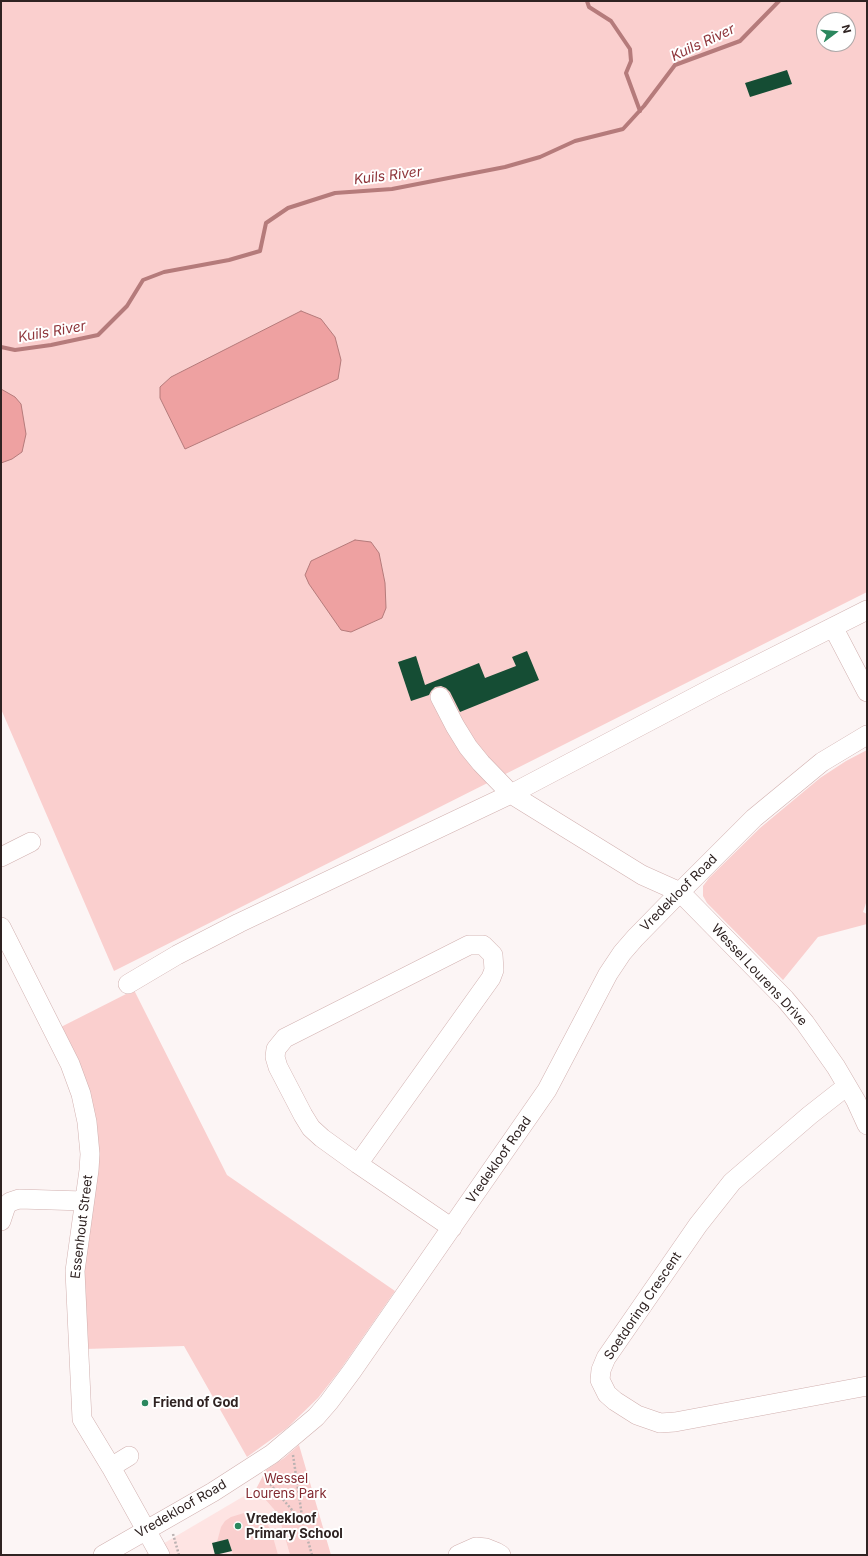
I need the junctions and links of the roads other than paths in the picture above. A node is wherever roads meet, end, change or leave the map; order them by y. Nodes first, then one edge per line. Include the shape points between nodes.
1 (867, 610) edge
2 (832, 627) junction
3 (867, 692) edge
4 (440, 697) dead end
5 (867, 735) edge
6 (511, 794) junction
7 (31, 842) dead end
8 (1, 857) edge
9 (680, 892) junction
10 (1, 927) edge
11 (128, 984) dead end
12 (848, 1086) junction
13 (867, 1125) edge
14 (358, 1164) junction
15 (84, 1201) junction
16 (1, 1221) edge
17 (452, 1228) junction
18 (867, 1386) edge
19 (129, 1456) dead end
20 (111, 1467) junction
21 (146, 1529) junction
22 (103, 1555) edge
23 (160, 1555) edge
24 (458, 1555) edge
25 (501, 1555) edge

1 - 2 street
2 - 3 street
2 - 6 street
4 - 6 street via 468,747
5 - 9 street, Vredekloof Road via 835,753 805,775 754,818
6 - 9 street via 642,875
6 - 11 street via 239,923
7 - 8 street
9 - 12 street, Wessel Lourens Drive via 785,999 824,1049
9 - 17 street, Vredekloof Road via 622,954 608,974 547,1090
10 - 15 street, Essenhout Street via 70,1064 81,1094 90,1154
12 - 13 street, Wessel Lourens Drive
12 - 18 street, Soetdoring Crescent via 732,1182 698,1225 606,1358 600,1380 607,1394 615,1401 637,1415 660,1423
14 - 14 street via 311,1128 278,1067 276,1049 285,1038 455,952 470,945 483,945 493,955 495,962 491,978
14 - 17 street
15 - 16 street via 19,1198 6,1206
15 - 20 street, Essenhout Street via 75,1272 82,1419
17 - 21 street, Vredekloof Road via 341,1387 316,1416 272,1454
19 - 20 street
20 - 21 street, Essenhout Street
21 - 22 street, Vredekloof Road
21 - 23 street, Essenhout Street
24 - 25 street via 476,1548 486,1548

